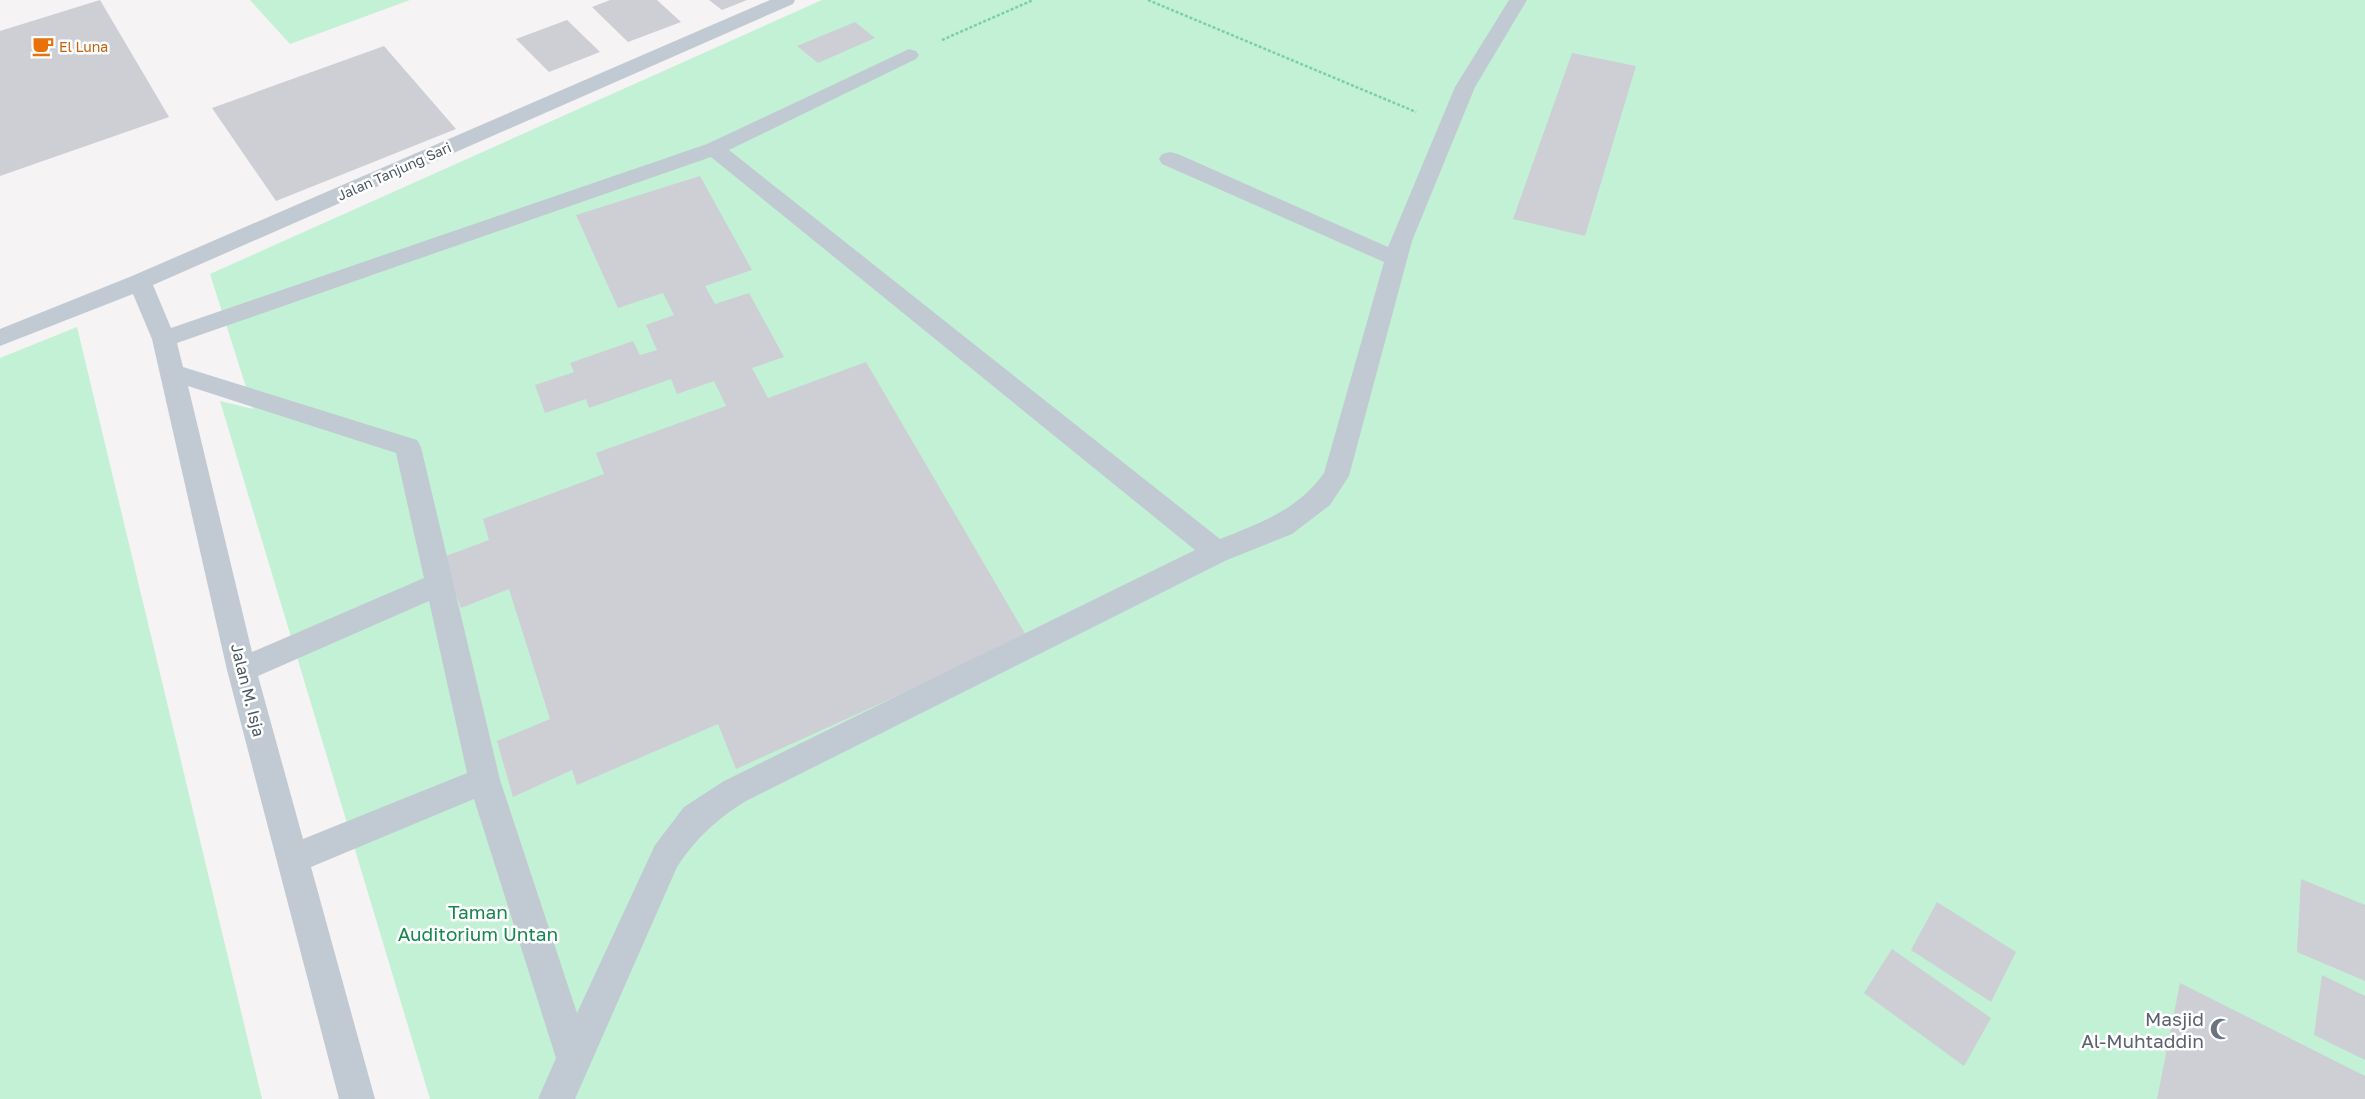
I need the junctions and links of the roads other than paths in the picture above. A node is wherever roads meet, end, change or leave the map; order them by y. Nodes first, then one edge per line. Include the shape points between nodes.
1 (786, 0) edge
2 (1518, 0) edge
3 (909, 55) road end
4 (714, 149) junction
5 (1170, 158) dead end
6 (1396, 259) junction
7 (140, 282) junction
8 (0, 338) edge
9 (164, 339) junction
10 (171, 372) junction
11 (1217, 552) junction
12 (439, 584) junction
13 (242, 670) junction
14 (484, 780) junction
15 (292, 859) junction
16 (574, 1058) junction
17 (357, 1099) edge
18 (556, 1099) edge

1 - 7 street, Jalan Tanjung Sari
2 - 6 street via 1465,87
3 - 4 street
4 - 9 street
4 - 11 street
5 - 6 street
6 - 11 street via 1336,476 1321,498 1282,526
7 - 8 street, Jalan Tanjung Sari
7 - 9 street, Jalan M. Isja
9 - 10 street, Jalan M. Isja
10 - 12 street via 408,447
10 - 13 street, Jalan M. Isja
11 - 16 street via 735,791 701,811 682,830 666,856
12 - 13 street
12 - 14 street
13 - 15 street, Jalan M. Isja
14 - 15 street
14 - 16 street
15 - 17 street, Jalan M. Isja
16 - 18 street

